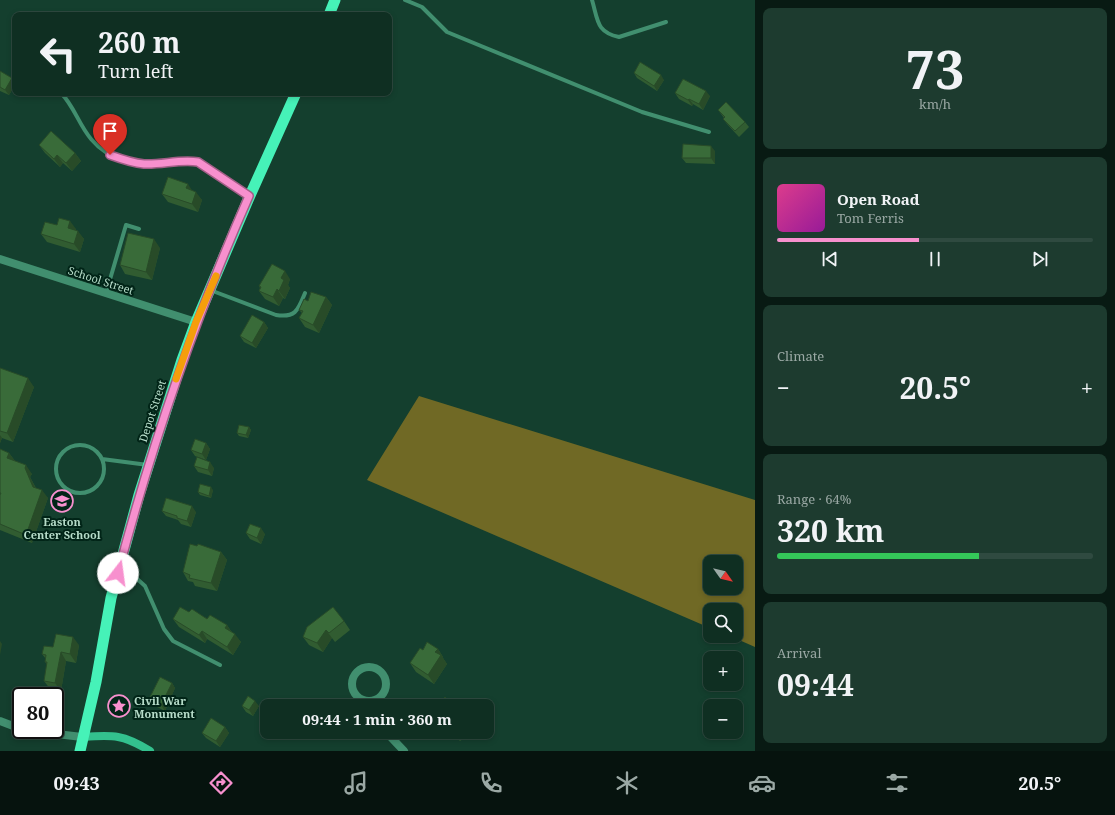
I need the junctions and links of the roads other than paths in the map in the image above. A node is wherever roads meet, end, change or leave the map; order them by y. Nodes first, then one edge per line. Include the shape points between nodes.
1 (335, 0) edge
2 (405, 0) edge
3 (592, 0) edge
4 (330, 12) edge
5 (666, 22) dead end
6 (64, 96) edge
7 (295, 96) edge
8 (709, 132) dead end
9 (249, 196) junction
10 (139, 228) dead end
11 (0, 259) edge
12 (210, 290) junction
13 (106, 293) junction
14 (305, 293) dead end
15 (196, 322) junction
16 (102, 459) junction
17 (148, 465) junction
18 (118, 573) junction
19 (220, 665) dead end
20 (374, 704) edge
21 (0, 721) edge
22 (12, 726) edge
23 (64, 735) edge
24 (82, 737) junction
25 (393, 739) edge
26 (80, 751) edge
27 (150, 751) edge
28 (404, 751) edge

1 - 4 highway
2 - 8 lane via 422,7 447,32 642,112
3 - 5 lane via 599,27 611,35 619,37
6 - 9 lane via 84,130 110,155 145,164 198,162
7 - 9 highway, Depot Street
9 - 12 highway, Depot Street
10 - 13 lane via 126,225
11 - 13 street, School Street
12 - 14 lane via 286,317 298,310
12 - 15 highway, Depot Street
13 - 15 street, School Street
15 - 17 highway, Depot Street
16 - 16 lane via 97,452 87,446 75,445 67,448 57,460 56,476 65,489 80,494 88,492 100,482 104,466
16 - 17 lane
17 - 18 highway, Depot Street
18 - 19 lane via 135,578 145,586 164,629 173,641
18 - 24 highway, Depot Street
20 - 20 street via 359,698 352,686 356,673 365,667 379,670 386,678 384,693
21 - 22 street
23 - 24 street
24 - 26 highway, Depot Street
24 - 27 main road via 124,737
25 - 28 street

